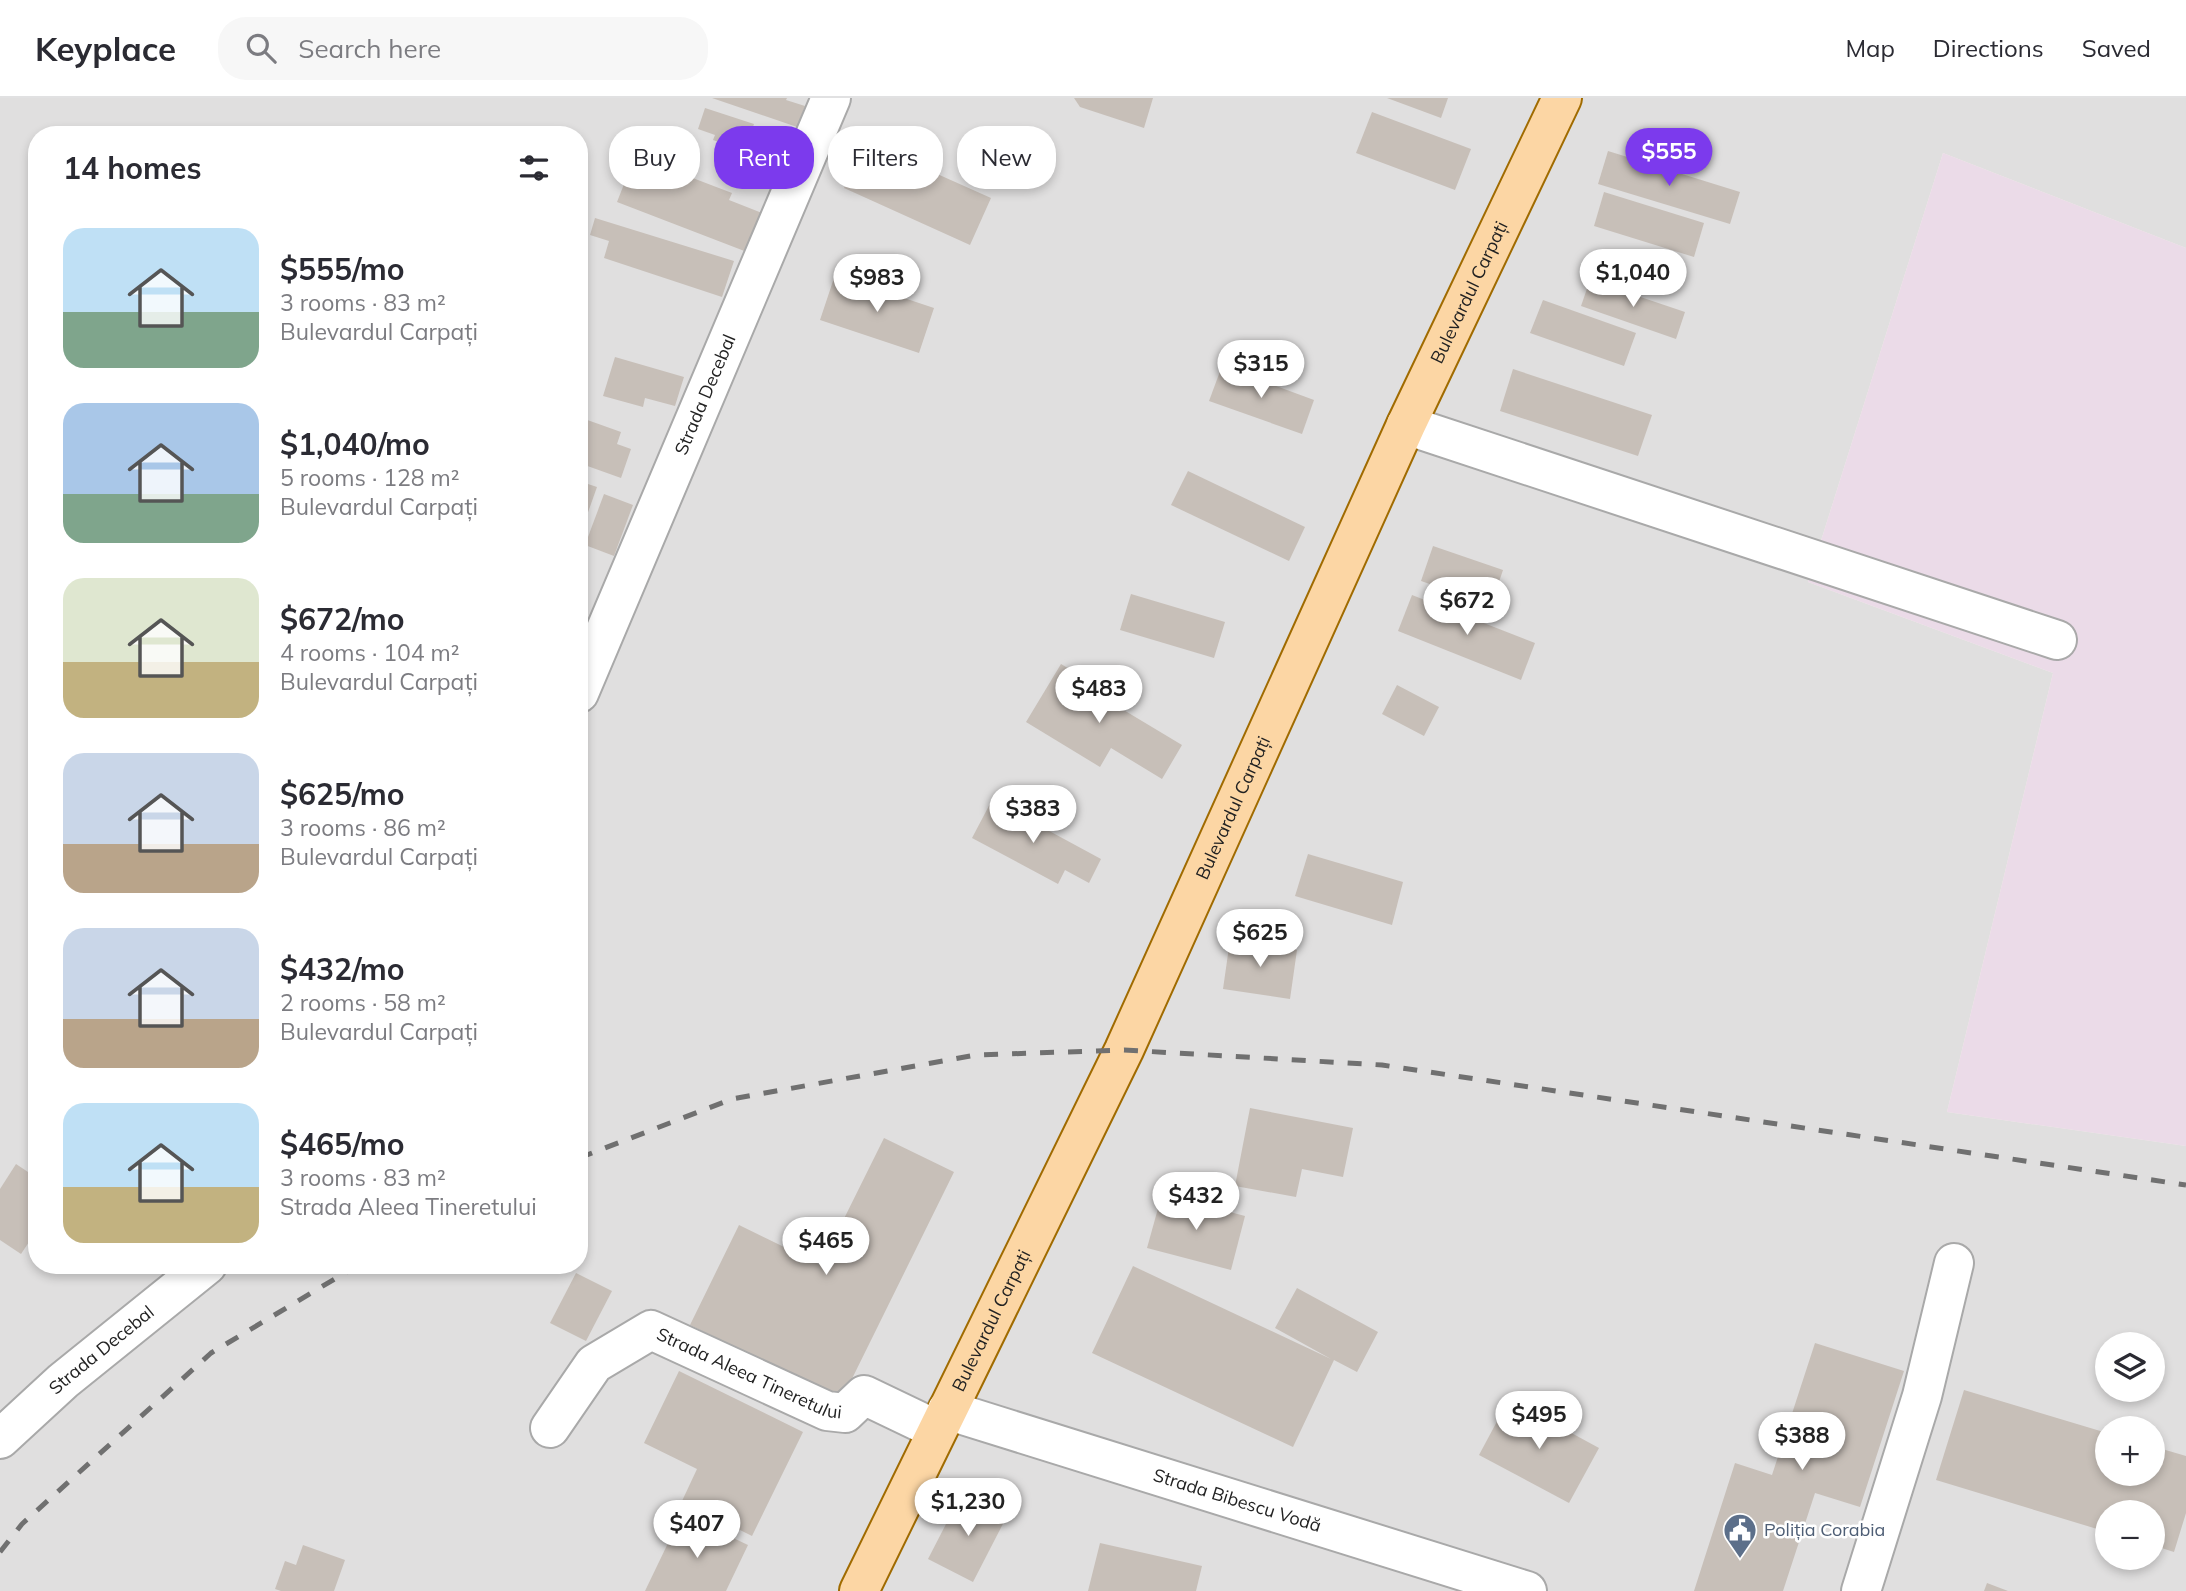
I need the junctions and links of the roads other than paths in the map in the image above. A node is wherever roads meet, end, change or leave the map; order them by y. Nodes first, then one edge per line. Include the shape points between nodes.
1 (831, 98) edge
2 (1562, 98) edge
3 (1406, 425) junction
4 (2057, 640) dead end
5 (588, 672) edge
6 (1954, 1263) dead end
7 (196, 1274) edge
8 (942, 1420) junction
9 (550, 1427) dead end
10 (0, 1439) edge
11 (859, 1591) edge
12 (1527, 1591) edge
13 (1861, 1591) edge

1 - 5 street, Strada Decebal
2 - 3 main road, Bulevardul Carpați
3 - 4 street
3 - 8 main road, Bulevardul Carpați via 1137,1021
6 - 13 street via 1922,1396
7 - 10 street, Strada Decebal via 63,1381
8 - 9 street, Strada Aleea Tineretului via 864,1395 845,1413 827,1410 651,1330 594,1364
8 - 11 main road, Bulevardul Carpați
8 - 12 street, Strada Bibescu Vodă

